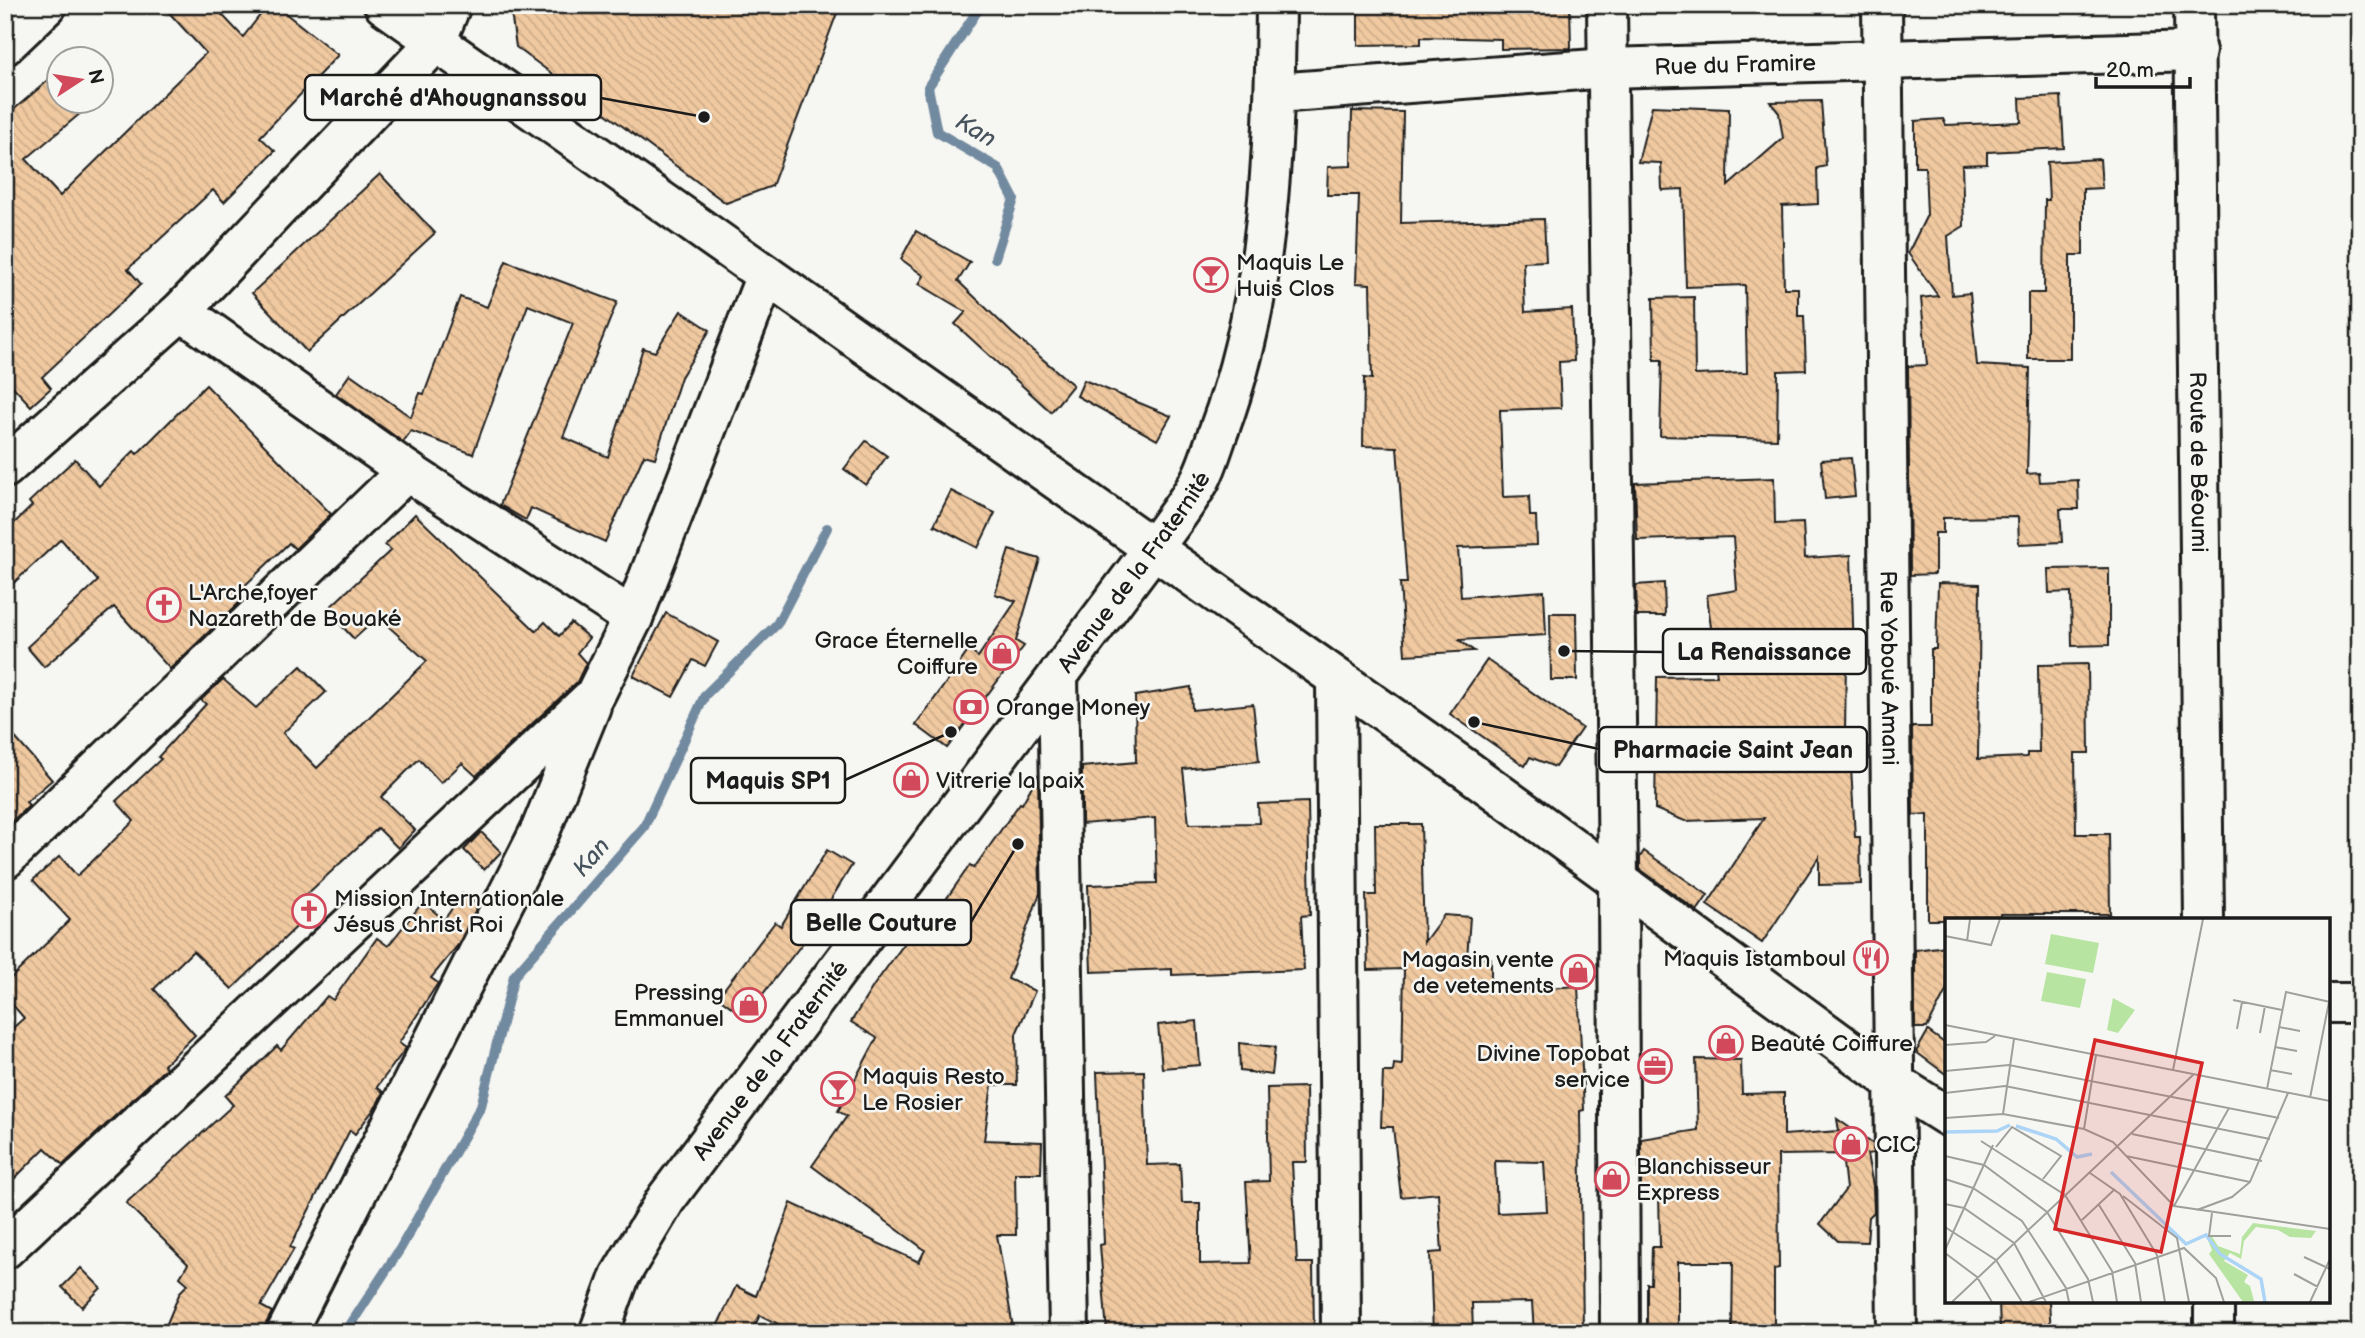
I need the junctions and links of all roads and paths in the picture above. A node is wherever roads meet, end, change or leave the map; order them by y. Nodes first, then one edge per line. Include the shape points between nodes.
1 (47, 5) edge
2 (384, 5) edge
3 (451, 5) edge
4 (1276, 5) edge
5 (1607, 5) edge
6 (1882, 5) edge
7 (2194, 5) edge
8 (436, 42) junction
9 (5, 45) edge
10 (2196, 51) junction
11 (1883, 60) junction
12 (1608, 68) junction
13 (1276, 93) junction
14 (766, 275) junction
15 (181, 311) junction
16 (5, 468) edge
17 (408, 471) junction
18 (1153, 550) junction
19 (633, 618) junction
20 (1058, 675) junction
21 (1336, 678) junction
22 (595, 695) junction
23 (5, 859) edge
24 (1618, 878) junction
25 (2204, 918) edge
26 (2330, 1003) edge
27 (2360, 1003) edge
28 (1893, 1082) junction
29 (1945, 1115) edge
30 (5, 1249) edge
31 (2214, 1303) edge
32 (286, 1333) edge
33 (599, 1333) edge
34 (1069, 1333) edge
35 (1341, 1333) edge
36 (1620, 1333) edge
37 (1897, 1333) edge
38 (2214, 1333) edge

1 - 9 street
2 - 8 street
3 - 8 street
4 - 13 street, Avenue de la Fraternité
5 - 12 street
6 - 11 street, Rue Yoboué Amani
7 - 10 street, Route de Béoumi
8 - 14 street
8 - 15 street
10 - 11 street, Rue du Framire
10 - 25 street, Route de Béoumi
11 - 12 street, Rue du Framire
11 - 28 street, Rue Yoboué Amani
12 - 13 street, Rue du Framire
12 - 24 street
13 - 18 street, Avenue de la Fraternité via 1252,323 1201,479
14 - 18 street
14 - 19 street
15 - 16 street
15 - 17 street
17 - 19 street
17 - 23 street
18 - 20 street, Avenue de la Fraternité
18 - 21 street
19 - 22 street
20 - 33 street, Avenue de la Fraternité via 666,1199 620,1276
20 - 34 street
21 - 24 street
21 - 35 street
22 - 30 street
22 - 32 street via 541,829
24 - 28 street
24 - 36 street
26 - 27 street
28 - 29 street
28 - 37 street, Rue Yoboué Amani
31 - 38 street

